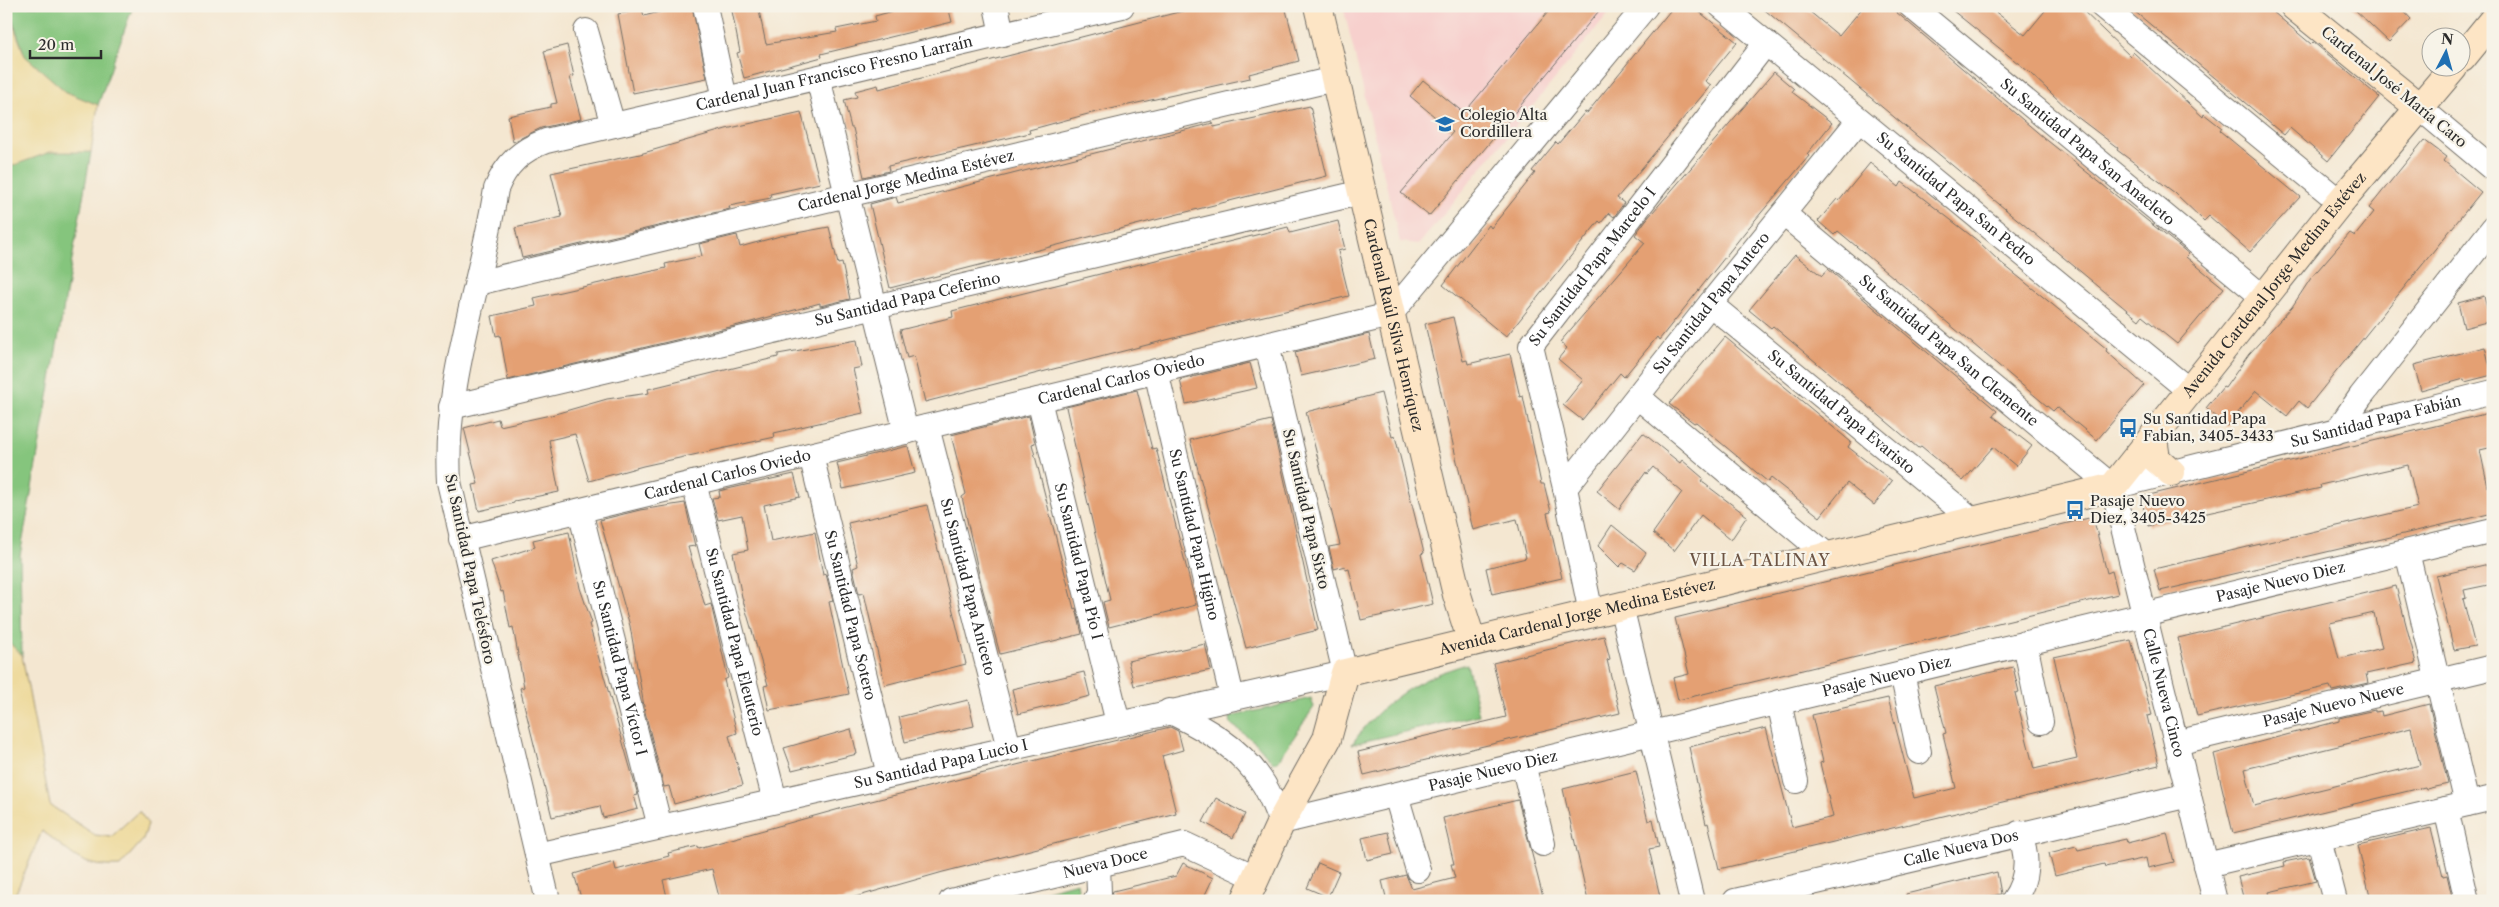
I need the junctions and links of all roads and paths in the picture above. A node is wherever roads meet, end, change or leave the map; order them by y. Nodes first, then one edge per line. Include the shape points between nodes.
1 (705, 6) edge
2 (996, 6) edge
3 (1122, 6) edge
4 (1318, 6) edge
5 (1646, 6) edge
6 (1721, 6) edge
7 (1911, 6) edge
8 (2102, 6) edge
9 (2294, 6) edge
10 (2493, 20) edge
11 (586, 31) dead end
12 (1002, 34) junction
13 (1766, 43) junction
14 (2472, 46) edge
15 (818, 78) junction
16 (2446, 78) edge
17 (1334, 79) junction
18 (725, 99) junction
19 (2420, 108) junction
20 (1860, 120) junction
21 (613, 126) junction
22 (546, 141) joint
23 (2493, 169) edge
24 (1363, 192) junction
25 (848, 195) junction
26 (2340, 202) junction
27 (1784, 214) junction
28 (2493, 228) edge
29 (477, 283) junction
30 (2264, 298) junction
31 (1710, 304) junction
32 (875, 307) junction
33 (1390, 315) junction
34 (1267, 345) junction
35 (1156, 372) junction
36 (2191, 392) junction
37 (2493, 392) edge
38 (1638, 396) junction
39 (1039, 400) junction
40 (451, 407) junction
41 (917, 430) junction
42 (2336, 432) junction
43 (2153, 438) junction
44 (811, 455) junction
45 (2171, 472) junction
46 (694, 483) junction
47 (2113, 487) junction
48 (1565, 488) junction
49 (580, 511) junction
50 (1974, 521) junction
51 (2493, 531) edge
52 (461, 539) junction
53 (2407, 552) junction
54 (1828, 556) junction
55 (1621, 606) junction
56 (1591, 613) junction
57 (2145, 615) junction
58 (1472, 642) junction
59 (2024, 644) junction
60 (2493, 667) edge
61 (1345, 673) junction
62 (1902, 673) junction
63 (2438, 680) junction
64 (1232, 697) junction
65 (1779, 702) junction
66 (1169, 711) junction
67 (2041, 722) dead end
68 (1118, 723) junction
69 (1651, 733) junction
70 (2176, 743) junction
71 (1009, 748) junction
72 (1919, 752) dead end
73 (1523, 764) junction
74 (889, 775) junction
75 (1796, 781) dead end
76 (1396, 795) junction
77 (2189, 795) junction
78 (2493, 798) edge
79 (775, 801) junction
80 (2456, 807) junction
81 (1281, 822) junction
82 (660, 827) junction
83 (2019, 833) junction
84 (2319, 839) junction
85 (1543, 844) dead end
86 (537, 855) junction
87 (1098, 865) junction
88 (2206, 865) junction
89 (1418, 870) dead end
90 (1250, 889) edge
91 (976, 898) edge
92 (548, 901) edge
93 (951, 901) edge
94 (1095, 901) edge
95 (1692, 901) edge
96 (1735, 901) edge
97 (2013, 901) edge
98 (2215, 901) edge
99 (2335, 901) edge
100 (2467, 901) edge

1 - 18 street
2 - 12 street
3 - 12 street, Cardenal Juan Francisco Fresno Larraín
4 - 17 street, Cardenal Raúl Silva Henríquez
5 - 33 street
6 - 13 street, Su Santidad Papa San Pedro
7 - 30 street, Su Santidad Papa San Anacleto
8 - 26 street
9 - 19 street, Cardenal José María Caro
10 - 14 street
11 - 21 street
12 - 15 street, Cardenal Juan Francisco Fresno Larraín
13 - 20 street, Su Santidad Papa San Pedro
13 - 48 street, Su Santidad Papa Marcelo I via 1531,346
15 - 18 street, Cardenal Juan Francisco Fresno Larraín
15 - 25 street, Su Santidad Papa Aniceto
16 - 19 street, Avenida Cardenal Jorge Medina Estévez
17 - 24 street, Cardenal Raúl Silva Henríquez
17 - 25 street, Cardenal Jorge Medina Estévez
18 - 21 street, Cardenal Juan Francisco Fresno Larraín
19 - 23 street, Cardenal José María Caro
19 - 26 street, Avenida Cardenal Jorge Medina Estévez
20 - 27 street, Su Santidad Papa Antero
20 - 36 street, Su Santidad Papa San Pedro
21 - 22 street, Cardenal Juan Francisco Fresno Larraín
22 - 29 street, Su Santidad Papa Telésforo via 519,154 501,176
24 - 32 street, Su Santidad Papa Ceferino
24 - 33 street, Cardenal Raúl Silva Henríquez
25 - 29 street, Cardenal Jorge Medina Estévez
25 - 32 street, Su Santidad Papa Aniceto
26 - 30 street, Avenida Cardenal Jorge Medina Estévez
27 - 31 street, Su Santidad Papa Antero
27 - 47 street, Su Santidad Papa San Clemente
28 - 42 street
29 - 40 street, Su Santidad Papa Telésforo
30 - 36 street, Avenida Cardenal Jorge Medina Estévez
31 - 38 street, Su Santidad Papa Antero
31 - 50 street, Su Santidad Papa Evaristo
32 - 40 street, Su Santidad Papa Ceferino
32 - 41 street, Su Santidad Papa Aniceto
33 - 34 street, Cardenal Carlos Oviedo
33 - 58 street, Cardenal Raúl Silva Henríquez via 1457,595
34 - 35 street, Cardenal Carlos Oviedo
34 - 61 street, Su Santidad Papa Sixto
35 - 39 street, Cardenal Carlos Oviedo
35 - 64 street, Su Santidad Papa Higino
36 - 43 street, Avenida Cardenal Jorge Medina Estévez
37 - 42 street, Su Santidad Papa Fabián
38 - 48 street, Su Santidad Papa Antero
38 - 54 street
39 - 41 street, Cardenal Carlos Oviedo
39 - 68 street, Su Santidad Papa Pío I
40 - 52 street, Su Santidad Papa Telésforo via 448,482
41 - 44 street, Cardenal Carlos Oviedo
41 - 71 street, Su Santidad Papa Aniceto
42 - 45 street, Su Santidad Papa Fabián
43 - 45 street via 2156,459
43 - 47 street, Avenida Cardenal Jorge Medina Estévez
44 - 46 street, Cardenal Carlos Oviedo
44 - 74 street, Su Santidad Papa Sotero
45 - 47 street, Su Santidad Papa Fabián
46 - 49 street, Cardenal Carlos Oviedo
46 - 79 street, Su Santidad Papa Eleuterio
47 - 50 street, Avenida Cardenal Jorge Medina Estévez
47 - 57 street, Calle Nueva Cinco
48 - 56 street, Su Santidad Papa Marcelo I
49 - 52 street, Cardenal Carlos Oviedo
49 - 82 street, Su Santidad Papa Víctor I
50 - 54 street, Avenida Cardenal Jorge Medina Estévez
51 - 53 street, Pasaje Nuevo Diez
52 - 86 street, Su Santidad Papa Telésforo
53 - 57 street, Pasaje Nuevo Diez
53 - 63 street
54 - 55 street, Avenida Cardenal Jorge Medina Estévez
55 - 56 street, Avenida Cardenal Jorge Medina Estévez
55 - 69 street
56 - 58 street, Avenida Cardenal Jorge Medina Estévez
57 - 59 street, Pasaje Nuevo Diez
57 - 70 street, Calle Nueva Cinco
58 - 61 street, Avenida Cardenal Jorge Medina Estévez
59 - 62 street, Pasaje Nuevo Diez
59 - 67 street
60 - 63 street, Pasaje Nuevo Nueve
61 - 64 street, Su Santidad Papa Lucio I
61 - 81 street via 1327,739
62 - 65 street, Pasaje Nuevo Diez
62 - 72 street
63 - 70 street, Pasaje Nuevo Nueve
63 - 80 street
64 - 66 street, Su Santidad Papa Lucio I
65 - 69 street, Pasaje Nuevo Diez
65 - 75 street
66 - 68 street, Su Santidad Papa Lucio I
66 - 81 street via 1209,730 1241,756 1262,780
68 - 71 street, Su Santidad Papa Lucio I
69 - 73 street, Pasaje Nuevo Diez
69 - 95 street
70 - 77 street, Calle Nueva Cinco
71 - 74 street, Su Santidad Papa Lucio I
73 - 76 street, Pasaje Nuevo Diez
73 - 85 street
74 - 79 street, Su Santidad Papa Lucio I
76 - 81 street, Pasaje Nuevo Diez
76 - 89 street
77 - 83 street, Calle Nueva Dos
77 - 88 street, Calle Nueva Cinco
78 - 80 street
79 - 82 street, Su Santidad Papa Lucio I
80 - 84 street
80 - 100 street
81 - 90 street
82 - 86 street, Su Santidad Papa Lucio I
83 - 96 street, Calle Nueva Dos
83 - 97 street via 2026,853 2026,865 2021,887
84 - 88 street
84 - 99 street
86 - 92 street, Su Santidad Papa Telésforo
87 - 90 street, Nueva Doce via 1184,844
87 - 91 street, Nueva Doce
87 - 94 street via 1099,893
88 - 98 street, Calle Nueva Cinco
91 - 93 street, Nueva Doce

